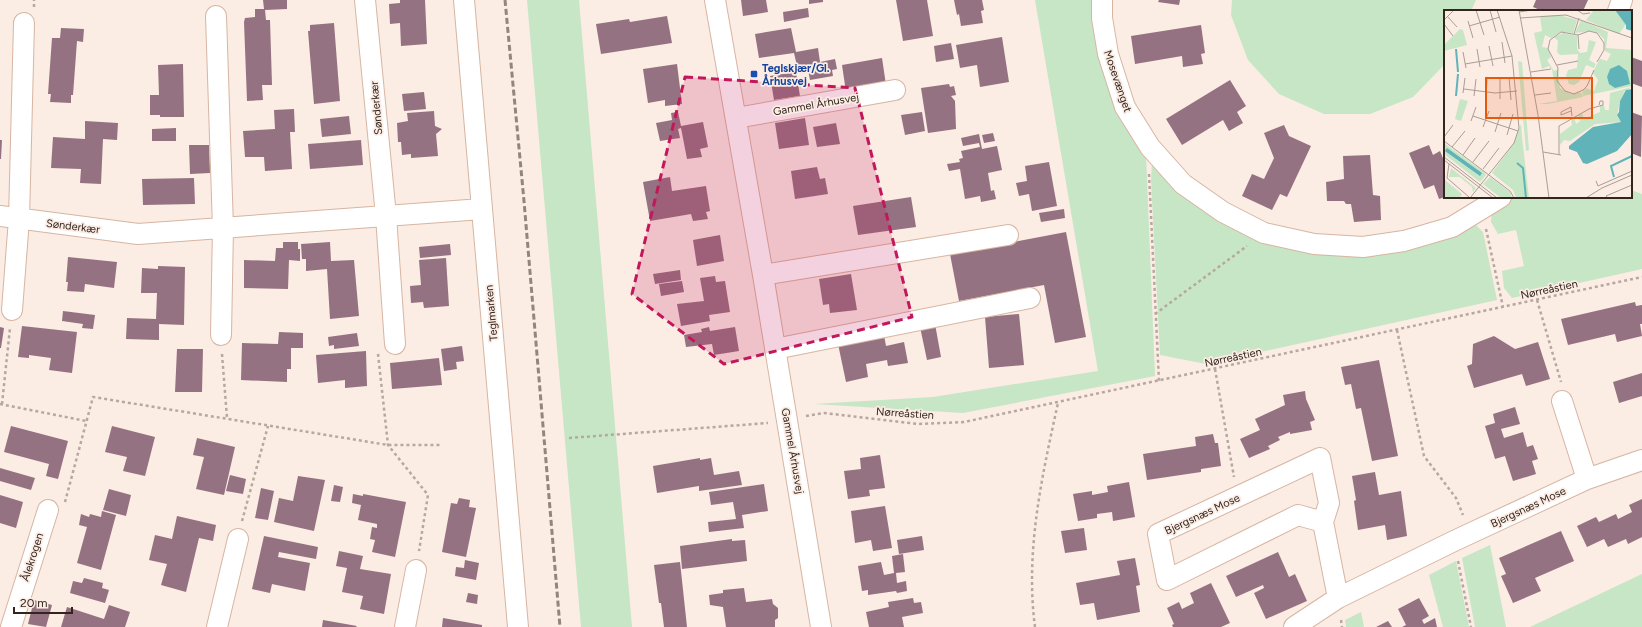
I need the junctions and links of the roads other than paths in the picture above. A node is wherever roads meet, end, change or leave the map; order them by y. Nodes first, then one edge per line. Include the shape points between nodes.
1 (365, 0) edge
2 (464, 0) edge
3 (715, 0) edge
4 (1102, 0) edge
5 (1622, 0) edge
6 (1618, 10) edge
7 (216, 16) dead end
8 (24, 24) dead end
9 (895, 90) dead end
10 (736, 118) junction
11 (1499, 198) edge
12 (482, 210) junction
13 (386, 216) junction
14 (9, 218) edge
15 (223, 228) junction
16 (1008, 235) dead end
17 (763, 275) junction
18 (1030, 298) dead end
19 (12, 310) road end
20 (221, 335) road end
21 (395, 344) road end
22 (775, 349) junction
23 (1562, 401) road end
24 (1642, 460) edge
25 (1587, 479) junction
26 (48, 510) road end
27 (1323, 522) junction
28 (238, 539) road end
29 (416, 570) road end
30 (1338, 598) junction
31 (11, 627) edge
32 (217, 627) edge
33 (404, 627) edge
34 (518, 627) edge
35 (821, 627) edge
36 (1294, 627) edge

1 - 13 street, Sønderkær
2 - 12 street, Teglmarken
3 - 10 street, Gammel Århusvej
4 - 11 street, Mosevænget via 1108,54 1125,107 1150,148 1183,184 1223,212 1264,233 1314,244 1362,247 1404,241 1452,227
5 - 6 street
7 - 15 street
8 - 14 street
9 - 10 street, Gammel Århusvej
10 - 17 street, Gammel Århusvej
12 - 13 street, Sønderkær
12 - 34 street, Teglmarken
13 - 15 street, Sønderkær
13 - 21 street, Sønderkær
14 - 15 street, Sønderkær via 138,234
14 - 19 street
15 - 20 street
16 - 17 street
17 - 22 street, Gammel Århusvej
18 - 22 street
22 - 35 street, Gammel Århusvej
23 - 25 street
24 - 25 street, Bjergsnæs Mose
25 - 30 street, Bjergsnæs Mose
26 - 31 street, Ålekrogen
27 - 27 street, Bjergsnæs Mose via 1329,503 1320,458 1158,534 1167,580 1298,515
27 - 30 street, Bjergsnæs Mose
28 - 32 street
29 - 33 street
30 - 36 street, Bjergsnæs Mose

